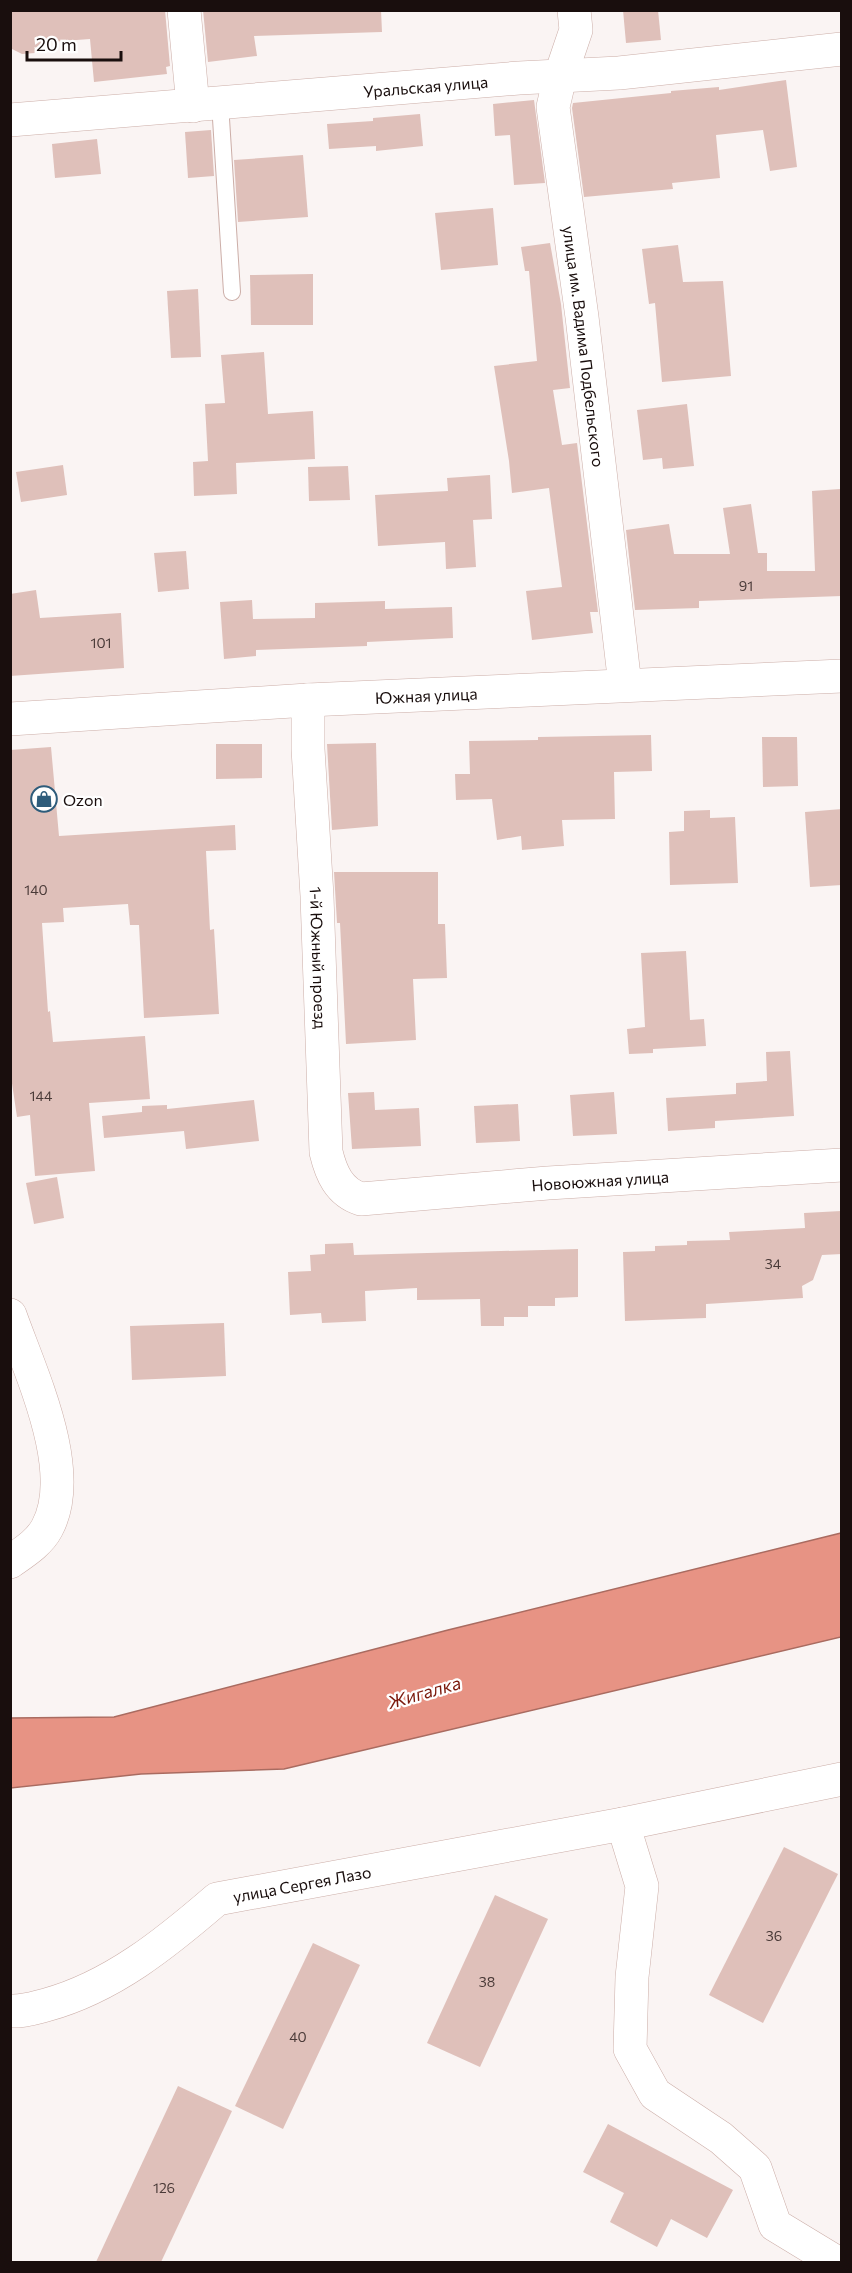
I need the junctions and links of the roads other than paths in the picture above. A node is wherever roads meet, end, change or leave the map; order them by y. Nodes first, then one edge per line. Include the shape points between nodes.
1 (184, 10) edge
2 (574, 10) edge
3 (842, 49) edge
4 (560, 77) junction
5 (207, 104) junction
6 (10, 120) edge
7 (232, 292) dead end
8 (842, 676) edge
9 (625, 686) junction
10 (308, 700) junction
11 (10, 719) edge
12 (842, 1165) edge
13 (361, 1199) joint
14 (10, 1315) edge
15 (10, 1563) edge
16 (842, 1779) edge
17 (622, 1824) junction
18 (10, 2011) edge
19 (836, 2262) edge

1 - 5 street
2 - 4 street, улица им. Вадима Подбельского via 576,30
3 - 4 street, Уральская улица
4 - 5 street, Уральская улица
4 - 9 street, улица им. Вадима Подбельского via 553,107
5 - 6 street, Уральская улица
5 - 7 lane
8 - 9 street, Южная улица
9 - 10 street, Южная улица
10 - 11 street, Южная улица
10 - 13 street, 1-й Южный проезд via 326,1152 330,1170 344,1191
12 - 13 street, Новоюжная улица
14 - 15 street via 50,1429 57,1467 57,1502 47,1528 34,1545
16 - 17 street, улица Сергея Лазо
17 - 18 street, улица Сергея Лазо via 217,1899 175,1936 130,1967 69,1998 21,2012
17 - 19 street via 642,1886 632,1977 630,2049 655,2094 721,2138 755,2168 775,2225

